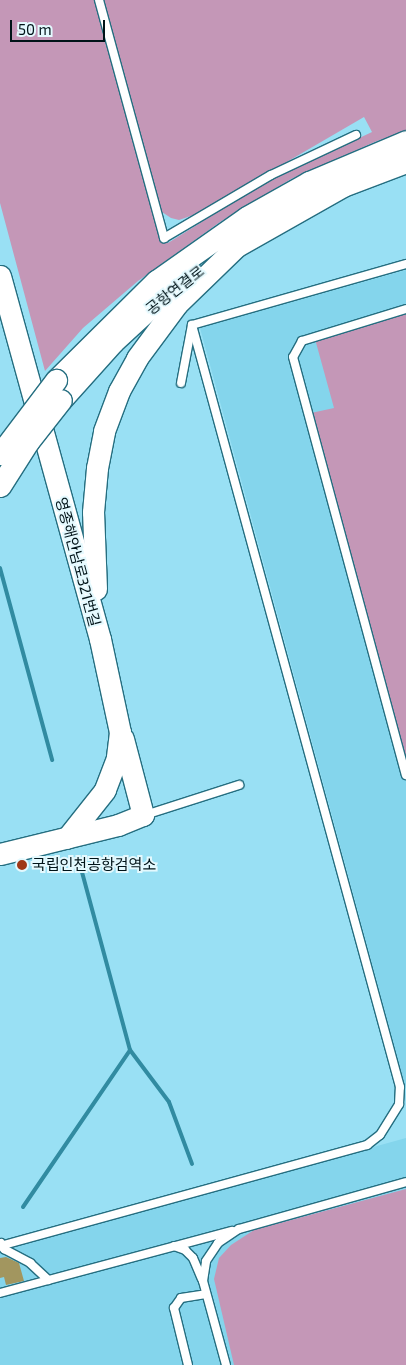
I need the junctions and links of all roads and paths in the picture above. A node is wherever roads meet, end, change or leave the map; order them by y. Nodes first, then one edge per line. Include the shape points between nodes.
1 (99, 0) edge
2 (356, 135) dead end
3 (406, 141) edge
4 (406, 162) edge
5 (240, 243) junction
6 (406, 264) edge
7 (0, 276) edge
8 (406, 309) edge
9 (192, 325) junction
10 (181, 382) dead end
11 (58, 390) junction
12 (0, 454) edge
13 (0, 486) edge
14 (100, 639) junction
15 (117, 717) junction
16 (406, 776) edge
17 (239, 785) dead end
18 (143, 815) junction
19 (67, 838) junction
20 (0, 854) edge
21 (406, 1182) edge
22 (239, 1229) junction
23 (1, 1245) edge
24 (174, 1246) junction
25 (48, 1280) junction
26 (203, 1280) junction
27 (0, 1294) edge
28 (206, 1294) junction
29 (188, 1365) edge
30 (226, 1365) edge

1 - 2 lane via 164,238 271,175
3 - 11 street, 공항연결로 via 309,182 247,217 156,281
4 - 5 street, 공항연결로 via 343,186
5 - 11 street, 공항연결로 via 174,286
5 - 14 street via 192,288 154,333 119,391 104,431 93,512
6 - 9 lane
7 - 14 street, 영종해안남로321번길
8 - 16 lane via 302,341 293,357
9 - 10 lane
9 - 23 lane via 400,1087 399,1104 380,1134 367,1145
11 - 12 street, 공항연결로, bridge
11 - 13 street, 공항연결로, bridge
14 - 15 street, 영종해안남로321번길
15 - 18 street
15 - 19 street, 영종해안남로321번길 via 120,744 110,780
17 - 18 lane
18 - 19 street
19 - 20 street
21 - 22 lane
22 - 24 lane
22 - 26 lane via 210,1252
23 - 25 lane via 30,1263
24 - 25 lane
24 - 26 lane via 193,1258
25 - 27 lane
26 - 28 lane
28 - 29 lane via 181,1298 174,1308
28 - 30 lane

